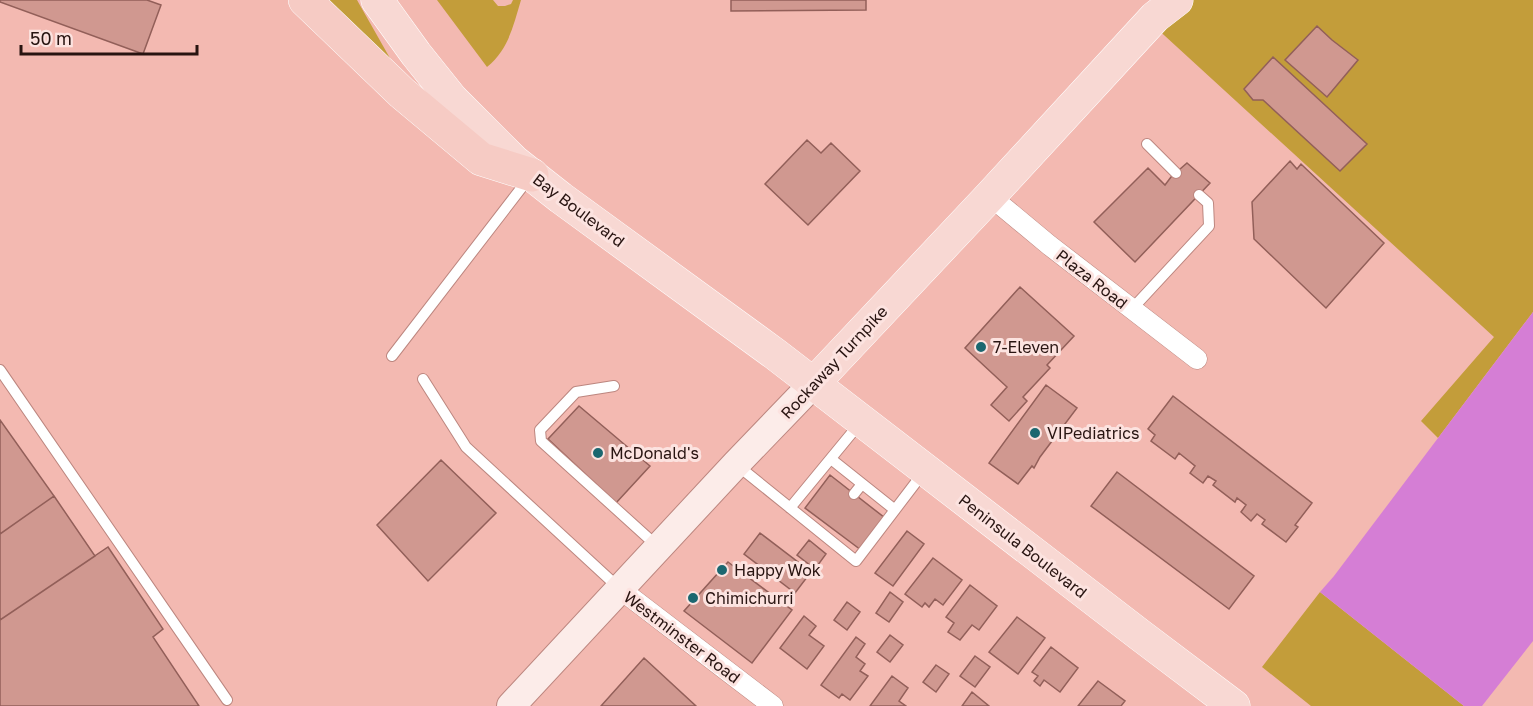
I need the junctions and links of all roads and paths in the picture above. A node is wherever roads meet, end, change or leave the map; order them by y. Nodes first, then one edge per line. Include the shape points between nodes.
1 (305, 0) edge
2 (377, 0) edge
3 (1166, 6) edge
4 (1147, 144) dead end
5 (1176, 173) dead end
6 (532, 175) junction
7 (1199, 195) dead end
8 (990, 196) junction
9 (1132, 309) junction
10 (392, 356) dead end
11 (1197, 359) dead end
12 (0, 370) edge
13 (423, 380) dead end
14 (813, 384) junction
15 (614, 386) dead end
16 (862, 421) junction
17 (831, 459) junction
18 (736, 464) junction
19 (925, 470) junction
20 (862, 484) junction
21 (854, 494) dead end
22 (790, 508) junction
23 (895, 510) junction
24 (659, 548) junction
25 (620, 589) junction
26 (227, 700) dead end
27 (511, 706) edge
28 (773, 706) edge
29 (1234, 706) edge

1 - 6 highway via 402,93 481,159
2 - 6 main road, Bay Boulevard via 452,99
3 - 8 main road, Rockaway Turnpike
4 - 5 lane
6 - 10 lane
6 - 14 main road, Bay Boulevard
7 - 9 lane via 1208,203 1209,226
8 - 9 street, Plaza Road
8 - 14 main road, Rockaway Turnpike
9 - 11 street, Plaza Road
12 - 26 lane
13 - 25 lane via 466,447
14 - 16 main road, Peninsula Boulevard
14 - 18 main road, Rockaway Turnpike
15 - 24 lane via 576,392 540,430 541,441
16 - 17 lane
16 - 19 main road, Peninsula Boulevard
17 - 20 lane
17 - 22 lane
18 - 22 lane
18 - 24 main road, Rockaway Turnpike
19 - 23 lane
19 - 29 main road, Peninsula Boulevard
20 - 21 lane
20 - 23 lane
22 - 23 lane via 826,530 856,561
24 - 25 main road, Rockaway Turnpike
25 - 27 main road, Rockaway Turnpike
25 - 28 street, Westminster Road

